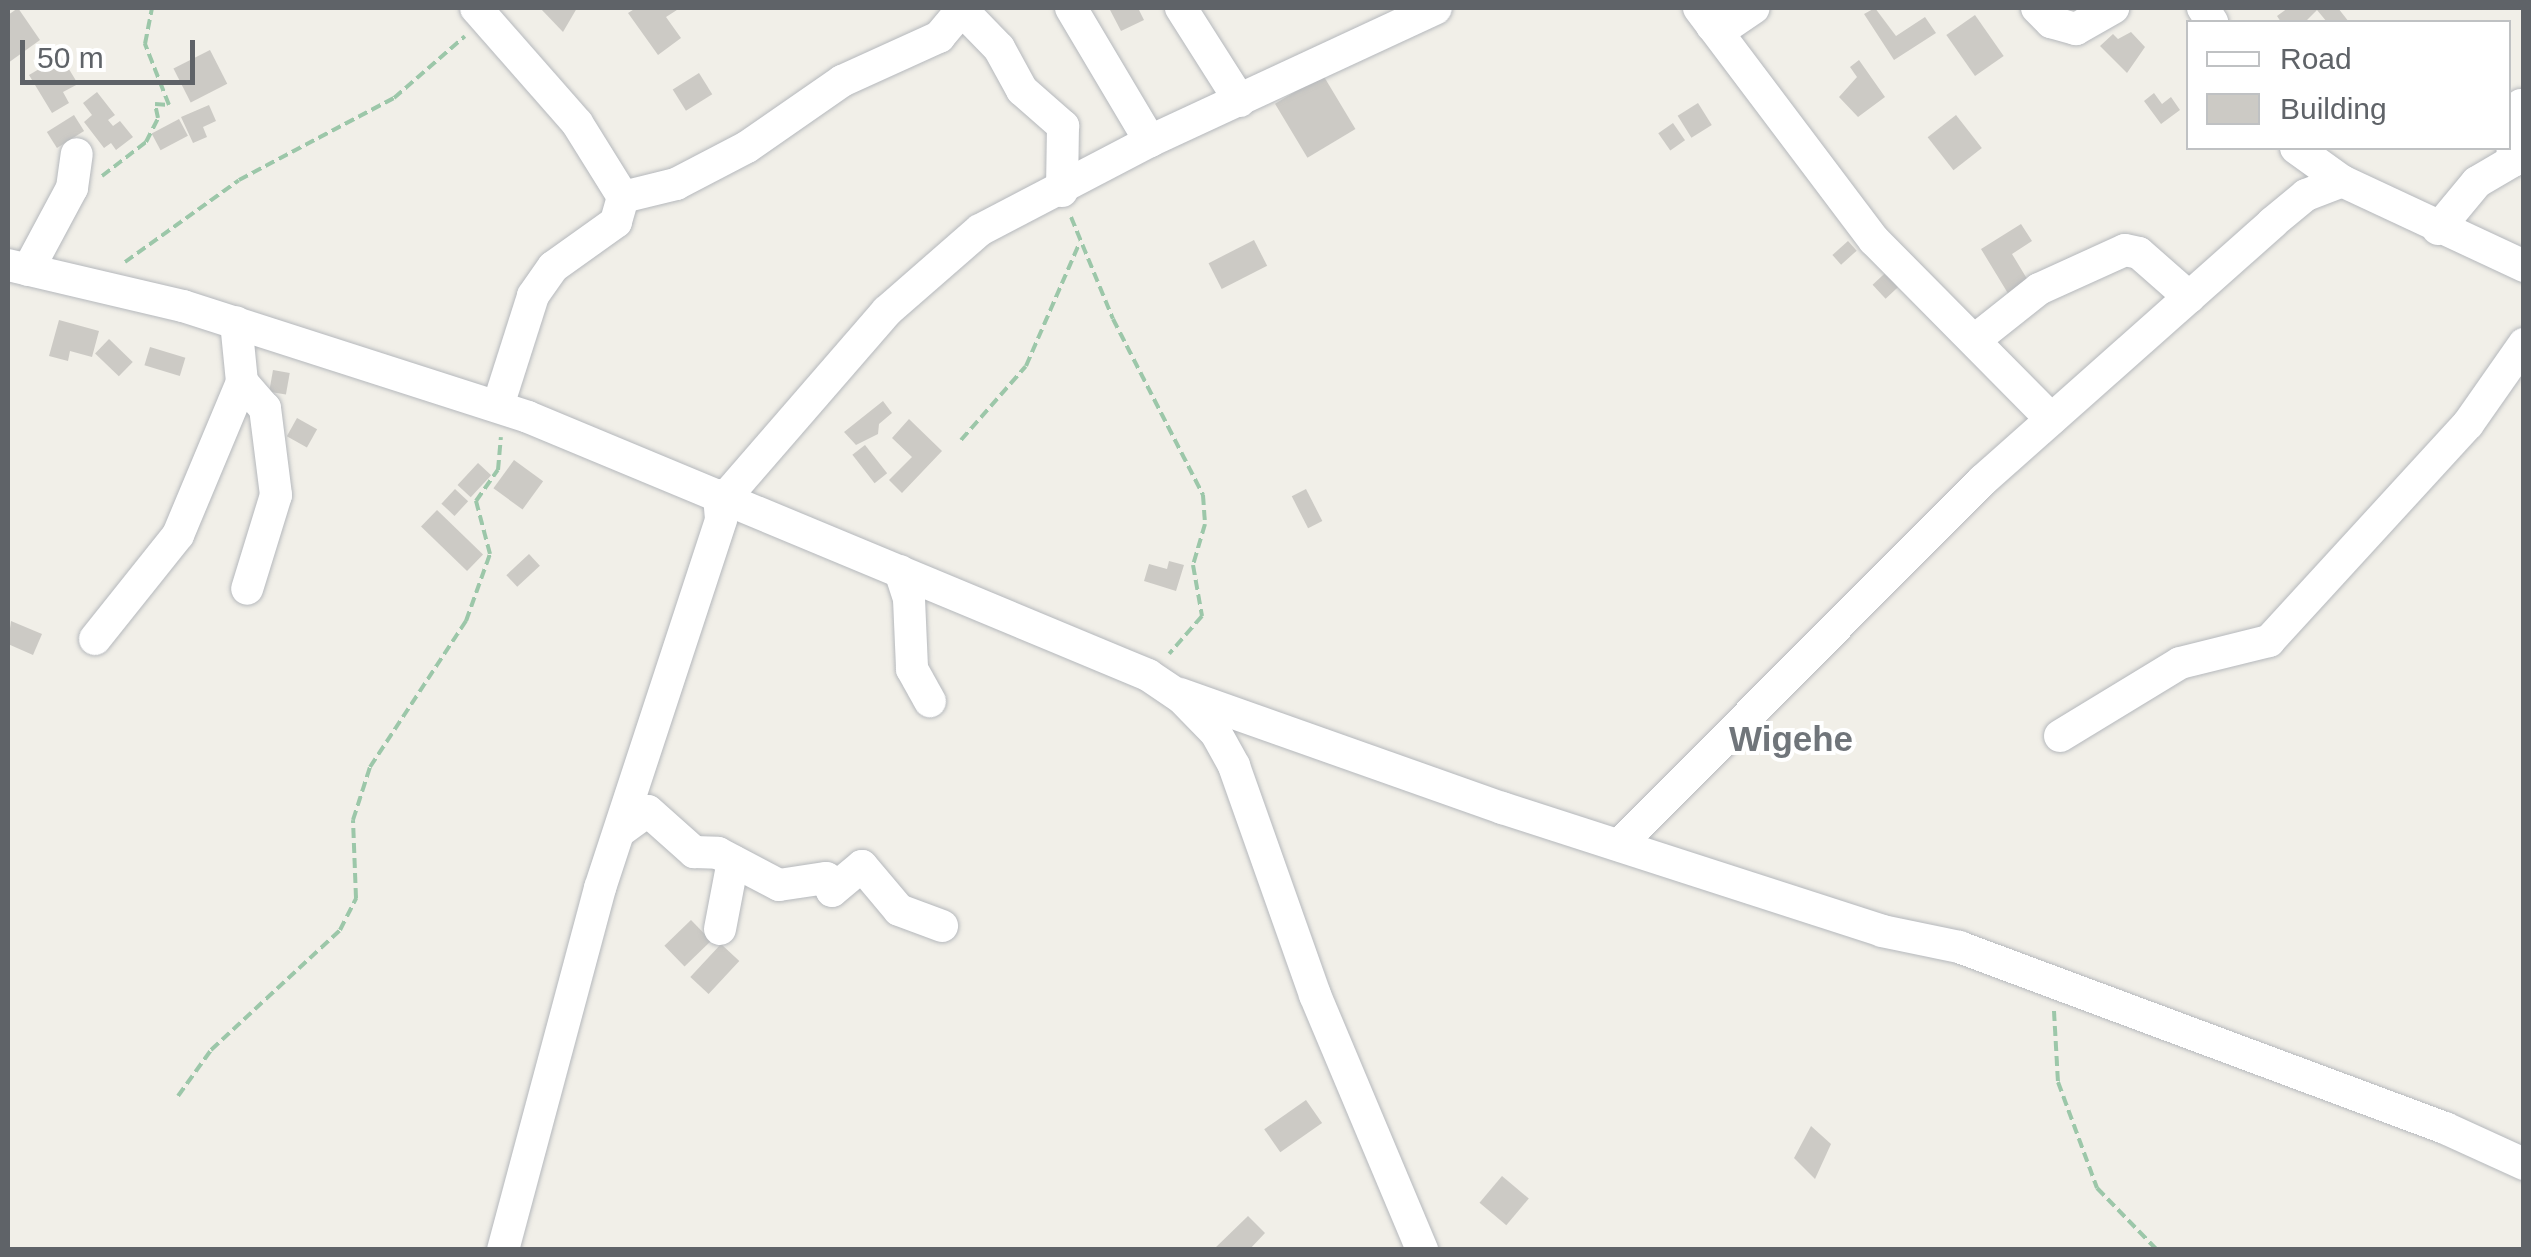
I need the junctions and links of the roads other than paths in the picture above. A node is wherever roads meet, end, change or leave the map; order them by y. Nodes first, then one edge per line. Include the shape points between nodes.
1 (1071, 8) edge
2 (1181, 8) edge
3 (1436, 8) edge
4 (1754, 8) edge
5 (2037, 8) edge
6 (2113, 8) edge
7 (962, 9) edge
8 (489, 14) edge
9 (1706, 17) edge
10 (1240, 101) junction
11 (2521, 105) dead end
12 (1150, 140) junction
13 (2299, 150) edge
14 (77, 154) dead end
15 (2342, 181) junction
16 (1062, 191) junction
17 (623, 197) junction
18 (2438, 229) junction
19 (2524, 266) edge
20 (18, 268) edge
21 (2189, 297) junction
22 (236, 322) junction
23 (1976, 338) junction
24 (2524, 344) edge
25 (242, 382) junction
26 (498, 406) junction
27 (2050, 420) junction
28 (722, 497) junction
29 (900, 570) junction
30 (247, 589) dead end
31 (95, 638) dead end
32 (1162, 684) junction
33 (930, 702) dead end
34 (2060, 736) dead end
35 (620, 832) junction
36 (1621, 842) junction
37 (733, 861) junction
38 (942, 926) dead end
39 (720, 929) dead end
40 (2524, 1164) edge
41 (503, 1250) edge
42 (1422, 1250) edge

1 - 12 street
2 - 10 street
3 - 10 street
4 - 9 street via 1727,26
5 - 6 street via 2051,22 2076,29
7 - 16 street via 999,48 1022,90 1063,126 1068,144
7 - 17 street via 938,37 842,81 747,147 676,184
8 - 17 street via 576,123
9 - 23 street via 1874,240
10 - 12 street
11 - 18 street via 2511,116 2513,162 2478,182
12 - 16 street
13 - 15 street
14 - 20 street via 65,202
15 - 18 street
15 - 21 street via 2306,196
16 - 28 street via 980,230 934,266
17 - 26 street via 616,222 553,267 532,296
18 - 19 street
20 - 22 street
21 - 23 street via 2139,253 2126,250 2039,289
21 - 27 street
22 - 25 street
22 - 26 street
23 - 27 street
24 - 34 street via 2468,424 2269,641 2180,663
25 - 30 street via 265,408 276,495
25 - 31 street via 178,535
26 - 28 street
27 - 36 street via 1692,765
28 - 29 street
28 - 35 street
29 - 32 street
29 - 33 street via 909,599 910,658
32 - 36 street via 1502,808
32 - 42 street via 1216,733 1234,766 1315,994
35 - 37 street via 648,811 694,852
35 - 41 street via 553,1050
36 - 40 street via 1882,931 1959,947 2445,1128
37 - 38 street via 779,885 826,878 832,891 862,866 899,910
37 - 39 street

